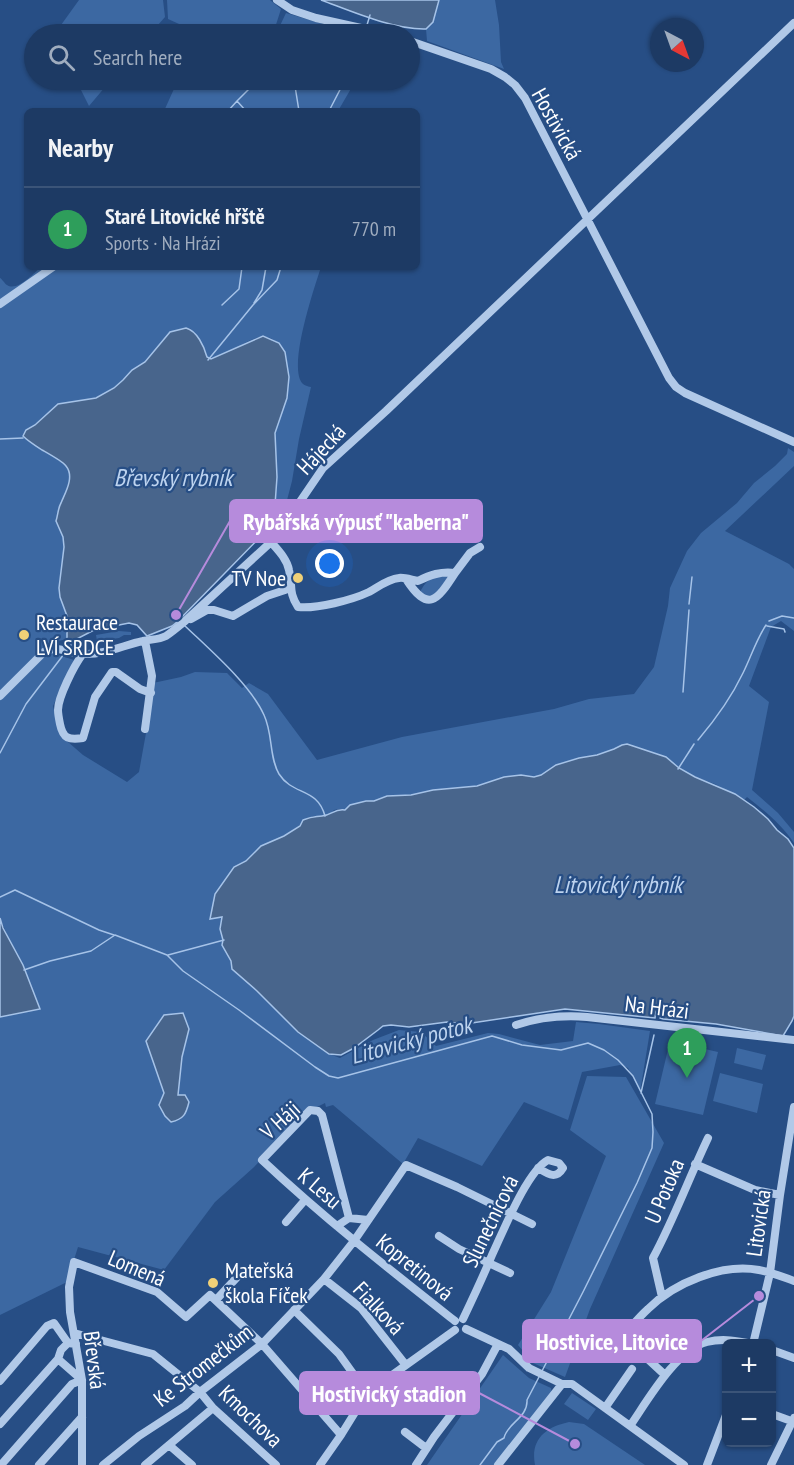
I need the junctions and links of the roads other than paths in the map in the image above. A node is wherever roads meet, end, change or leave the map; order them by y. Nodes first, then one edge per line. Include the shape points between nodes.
1 (277, 0) edge
2 (794, 23) edge
3 (343, 24) edge
4 (420, 44) edge
5 (587, 219) junction
6 (49, 270) edge
7 (0, 304) edge
8 (794, 442) edge
9 (271, 542) junction
10 (480, 547) dead end
11 (454, 573) junction
12 (406, 579) junction
13 (291, 588) junction
14 (184, 622) junction
15 (145, 641) junction
16 (82, 654) junction
17 (150, 693) junction
18 (0, 696) edge
19 (145, 729) dead end
20 (516, 1025) dead end
21 (794, 1040) edge
22 (794, 1112) edge
23 (708, 1138) dead end
24 (262, 1160) joint
25 (695, 1164) junction
26 (538, 1168) junction
27 (780, 1195) junction
28 (305, 1200) junction
29 (511, 1215) junction
30 (349, 1218) junction
31 (368, 1220) junction
32 (286, 1222) dead end
33 (532, 1224) dead end
34 (337, 1226) junction
35 (439, 1236) dead end
36 (354, 1241) junction
37 (74, 1262) joint
38 (489, 1263) junction
39 (510, 1273) dead end
40 (770, 1273) junction
41 (240, 1274) dead end
42 (324, 1279) junction
43 (794, 1281) edge
44 (662, 1297) junction
45 (216, 1300) junction
46 (294, 1310) junction
47 (457, 1323) junction
48 (74, 1333) junction
49 (754, 1339) edge
50 (722, 1340) edge
51 (72, 1344) junction
52 (262, 1344) junction
53 (498, 1344) junction
54 (776, 1352) edge
55 (794, 1358) edge
56 (58, 1359) junction
57 (405, 1364) junction
58 (632, 1369) dead end
59 (665, 1375) junction
60 (82, 1380) junction
61 (0, 1381) edge
62 (562, 1384) junction
63 (200, 1392) junction
64 (367, 1393) junction
65 (213, 1408) junction
66 (605, 1408) junction
67 (776, 1416) edge
68 (82, 1417) junction
69 (794, 1421) edge
70 (0, 1424) edge
71 (630, 1426) junction
72 (722, 1426) edge
73 (405, 1432) dead end
74 (341, 1435) junction
75 (170, 1445) junction
76 (426, 1448) junction
77 (1, 1465) edge
78 (39, 1465) edge
79 (82, 1465) edge
80 (102, 1465) edge
81 (146, 1465) edge
82 (192, 1465) edge
83 (276, 1465) edge
84 (320, 1465) edge
85 (416, 1465) edge
86 (498, 1465) edge
87 (684, 1465) edge
88 (707, 1465) edge
89 (771, 1465) edge

1 - 3 street via 292,10
2 - 5 street, Hájecká
4 - 5 street, Hostivická via 490,69 515,86 525,98
5 - 8 street, Hostivická via 676,387
5 - 9 street, Hájecká via 323,468
6 - 7 street
9 - 13 street via 289,567
9 - 14 street, Hájecká
10 - 11 street
11 - 12 street via 429,575 418,581
11 - 12 street via 437,596 426,600
12 - 13 street via 400,577 366,593 307,608 298,607
13 - 14 street via 267,596 233,616 207,610
14 - 15 street, Hájecká via 165,636
15 - 16 street, Hájecká
15 - 17 street via 152,676
16 - 17 street via 57,709 66,737 83,738 96,697 112,672
16 - 18 street, Hájecká via 49,649
17 - 19 street
20 - 21 street, Na Hrázi via 565,1015
22 - 27 street, Litovická
23 - 25 street, U Potoka
24 - 28 street, K Lesu
24 - 30 street, V Háji via 310,1110 318,1111
25 - 27 street via 755,1190
25 - 44 street, U Potoka via 653,1258
26 - 26 street, Slunečnicová via 548,1160 564,1168 557,1176
26 - 29 street, Slunečnicová
27 - 40 street, Litovická
28 - 32 street
28 - 34 street, K Lesu
29 - 31 street, Ke Stromečkům via 406,1165
29 - 33 street, Ke Stromečkům
29 - 38 street, Slunečnicová
30 - 31 street
30 - 34 street
31 - 36 street, Ke Stromečkům
34 - 36 street, K Lesu
35 - 38 street
36 - 42 street, Ke Stromečkům
36 - 47 street, Kopretinová
37 - 45 street, Lomená via 157,1292 186,1317 210,1295
37 - 48 street, Břevská via 69,1287
38 - 39 street
38 - 47 street, Slunečnicová
40 - 43 street
40 - 44 street via 758,1269 715,1272 690,1280
40 - 49 street, Litovická
41 - 45 street
42 - 46 street, Ke Stromečkům
42 - 57 street, Fialková via 361,1308
44 - 59 street via 623,1336
45 - 52 street
46 - 52 street, Ke Stromečkům
46 - 64 street via 339,1354
47 - 53 street via 460,1332 466,1329
47 - 57 street
48 - 51 street, Břevská
48 - 63 street, Kmochova via 153,1353
50 - 59 street via 690,1350
51 - 56 street via 61,1350
51 - 60 street, Břevská
51 - 61 street via 54,1323 46,1326
52 - 63 street, Ke Stromečkům
52 - 74 street
53 - 62 street via 534,1371
53 - 76 street via 482,1374
54 - 55 street
56 - 60 street
56 - 70 street
57 - 64 street
58 - 66 street
59 - 71 street
60 - 68 street, Břevská
60 - 77 street via 72,1384
62 - 66 street via 572,1384
62 - 86 street
63 - 65 street, Kmochova
63 - 80 street, Ke Stromečkům
64 - 74 street
65 - 75 street
65 - 83 street, Kmochova
66 - 71 street
67 - 69 street
68 - 78 street
68 - 79 street, Břevská
69 - 89 street
71 - 87 street
72 - 88 street
73 - 76 street
74 - 84 street
75 - 81 street
75 - 82 street
76 - 85 street

